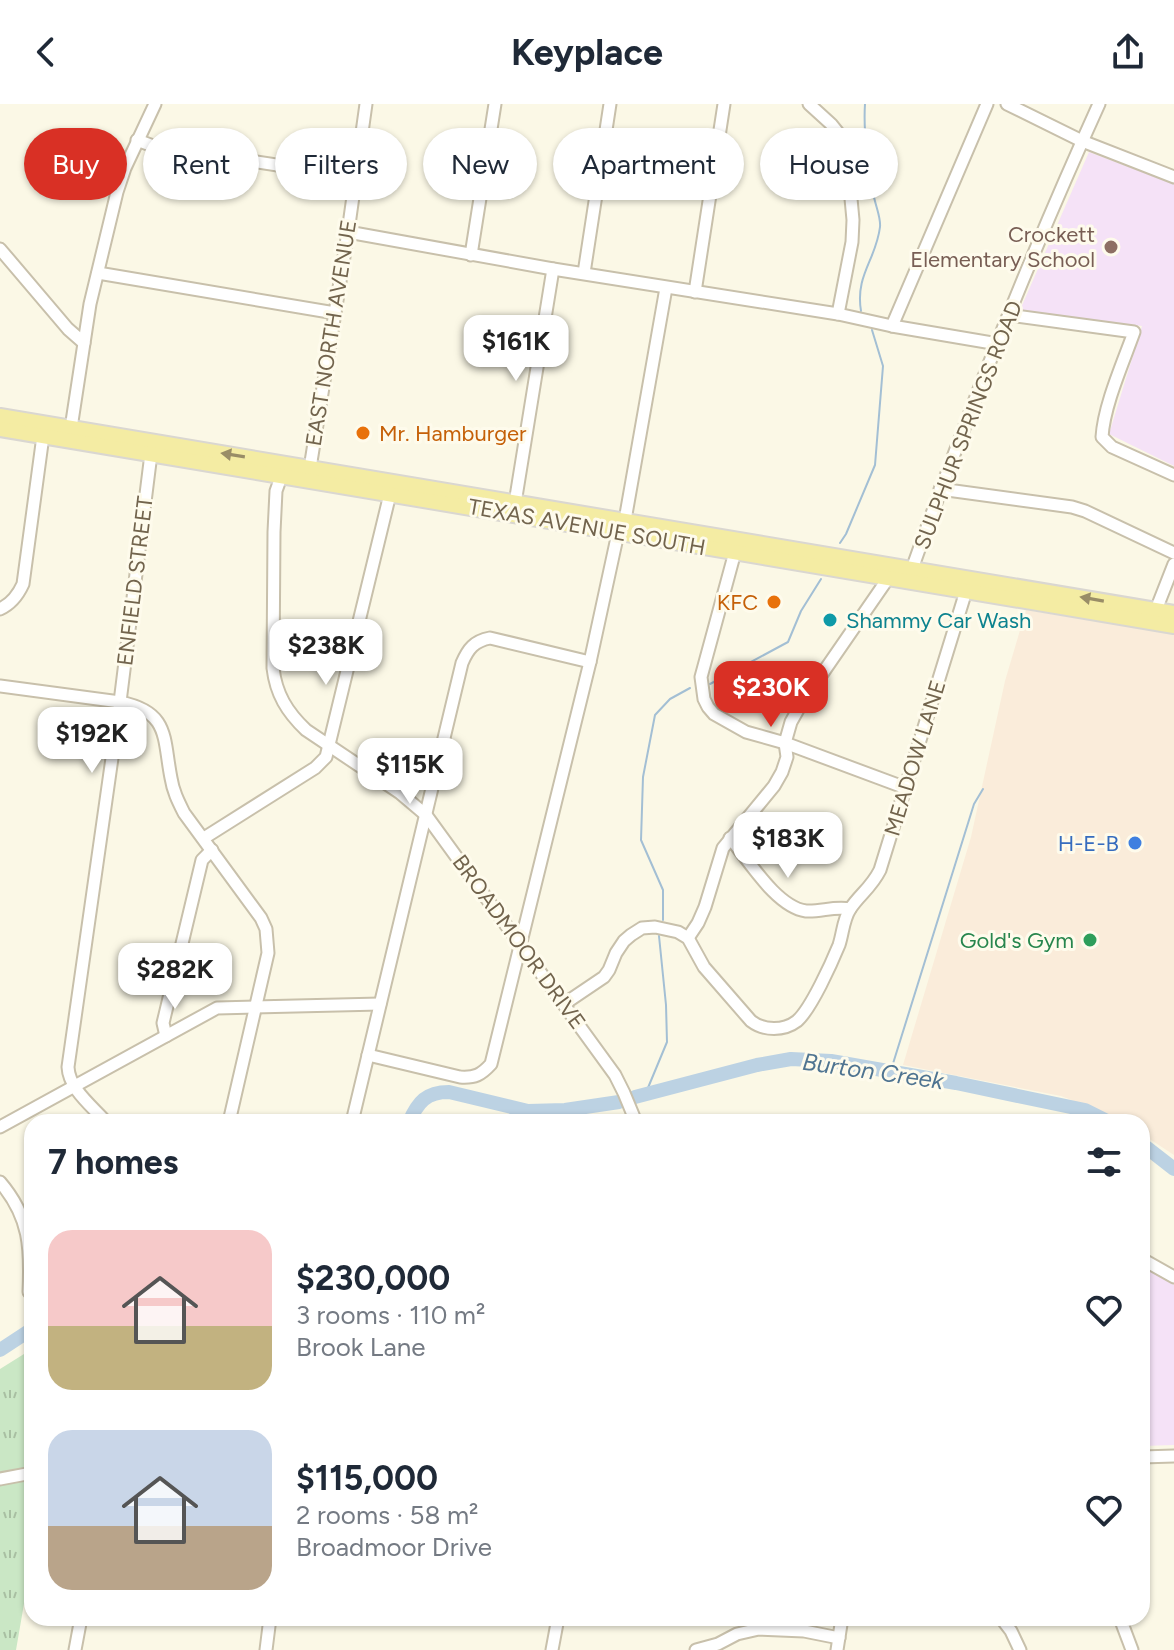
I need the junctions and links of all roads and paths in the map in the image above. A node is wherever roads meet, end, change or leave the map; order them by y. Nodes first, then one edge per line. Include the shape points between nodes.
1 (155, 104) edge
2 (366, 104) edge
3 (495, 104) edge
4 (610, 104) edge
5 (724, 104) edge
6 (809, 104) edge
7 (987, 104) edge
8 (1007, 104) edge
9 (1099, 104) edge
10 (362, 128) edge
11 (137, 140) junction
12 (1082, 141) junction
13 (275, 165) edge
14 (1174, 177) edge
15 (352, 200) edge
16 (348, 232) junction
17 (0, 249) edge
18 (471, 255) junction
19 (553, 269) junction
20 (98, 273) junction
21 (584, 273) junction
22 (666, 288) junction
23 (695, 292) junction
24 (335, 313) junction
25 (838, 314) junction
26 (1009, 315) junction
27 (892, 326) junction
28 (84, 343) junction
29 (998, 344) junction
30 (0, 416) edge
31 (19, 419) junction
32 (0, 423) edge
33 (71, 428) junction
34 (0, 429) edge
35 (43, 436) junction
36 (151, 454) junction
37 (310, 468) junction
38 (1174, 475) edge
39 (281, 477) junction
40 (940, 489) junction
41 (390, 494) junction
42 (515, 503) junction
43 (622, 527) junction
44 (735, 552) junction
45 (1174, 553) edge
46 (1174, 564) edge
47 (912, 569) junction
48 (889, 577) junction
49 (966, 591) junction
50 (0, 609) edge
51 (1174, 613) edge
52 (1153, 616) junction
53 (1174, 626) edge
54 (590, 662) junction
55 (0, 686) edge
56 (120, 702) junction
57 (785, 743) junction
58 (330, 747) junction
59 (906, 788) junction
60 (426, 815) junction
61 (204, 838) junction
62 (730, 838) junction
63 (212, 850) junction
64 (850, 909) junction
65 (688, 938) junction
66 (521, 945) junction
67 (380, 1004) junction
68 (564, 1004) junction
69 (257, 1007) junction
70 (166, 1036) junction
71 (368, 1055) junction
72 (74, 1086) junction
73 (99, 1114) edge
74 (231, 1114) edge
75 (354, 1114) edge
76 (633, 1114) edge
77 (0, 1127) edge
78 (0, 1182) edge
79 (24, 1218) edge
80 (1150, 1264) edge
81 (1174, 1277) edge
82 (1174, 1456) edge
83 (1150, 1457) edge
84 (24, 1474) edge
85 (0, 1479) edge
86 (80, 1626) edge
87 (269, 1626) edge
88 (556, 1626) edge
89 (1007, 1626) edge
90 (1123, 1626) edge
91 (838, 1644) edge
92 (716, 1647) edge
93 (75, 1650) edge
94 (266, 1650) edge
95 (552, 1650) edge
96 (696, 1650) edge
97 (1020, 1650) edge
98 (1132, 1650) edge

1 - 11 street
2 - 10 street, EAST NORTH AVENUE
3 - 18 street
4 - 21 street
5 - 23 street
6 - 25 street via 839,134 847,156 852,242
7 - 27 street
8 - 12 street
9 - 12 street, SULPHUR SPRINGS ROAD
11 - 13 street
11 - 20 street via 117,192
12 - 14 street
12 - 26 street, SULPHUR SPRINGS ROAD
15 - 16 street, EAST NORTH AVENUE
16 - 18 street
16 - 24 street, EAST NORTH AVENUE
17 - 28 street
18 - 19 street
19 - 21 street
19 - 42 street
20 - 24 street
20 - 28 street
21 - 22 street
22 - 23 street
22 - 43 street
23 - 25 street
24 - 37 street, EAST NORTH AVENUE
25 - 27 street
26 - 29 street, SULPHUR SPRINGS ROAD
26 - 38 street via 1134,332 1102,437 1112,447
27 - 29 street
28 - 33 street
29 - 40 street, SULPHUR SPRINGS ROAD
30 - 31 main road, TEXAS AVENUE SOUTH
31 - 32 main road
31 - 33 main road, TEXAS AVENUE SOUTH
37 -> 33 main road, TEXAS AVENUE SOUTH
34 - 35 main road, TEXAS AVENUE SOUTH
35 - 36 main road, TEXAS AVENUE SOUTH
35 - 50 street via 23,584
36 - 39 main road, TEXAS AVENUE SOUTH
36 - 56 street, ENFIELD STREET
37 - 39 street
37 - 42 main road, TEXAS AVENUE SOUTH
39 - 41 main road, TEXAS AVENUE SOUTH
39 - 58 street, BROADMOOR DRIVE via 274,532 274,678 290,713
40 - 45 street via 1072,507
40 - 47 street, SULPHUR SPRINGS ROAD
41 - 43 main road, TEXAS AVENUE SOUTH
41 - 58 street
42 - 43 main road, TEXAS AVENUE SOUTH
43 - 44 main road, TEXAS AVENUE SOUTH
43 - 47 main road, TEXAS AVENUE SOUTH
43 - 54 street
44 - 48 main road, TEXAS AVENUE SOUTH
44 - 57 street via 701,677 704,699 729,723
46 - 52 street
47 - 48 street
52 -> 47 main road, TEXAS AVENUE SOUTH
48 - 49 main road, TEXAS AVENUE SOUTH
48 - 57 street via 800,706
49 - 52 main road, TEXAS AVENUE SOUTH
49 - 59 street, MEADOW LANE
51 - 52 main road, TEXAS AVENUE SOUTH
52 - 53 main road, TEXAS AVENUE SOUTH
54 - 60 street via 490,638 471,646 462,663
54 - 66 street
55 - 56 street
56 - 61 street via 146,711 156,721 167,743 175,795
56 - 72 street, ENFIELD STREET via 68,1067
57 - 59 street
57 - 62 street via 787,757 774,786
58 - 60 street, BROADMOOR DRIVE
58 - 61 street via 315,768
59 - 64 street, MEADOW LANE via 880,870
60 - 66 street, BROADMOOR DRIVE
60 - 67 street
61 - 63 street
62 - 64 street via 762,880 791,906 804,911
62 - 65 street
63 - 69 street via 266,929 268,953
63 - 70 street via 202,860 163,1023
64 - 65 street, MEADOW LANE via 834,957 806,1010 782,1028 751,1021 704,967
65 - 68 street via 667,928 642,928 624,941 604,977
66 - 68 street, BROADMOOR DRIVE
66 - 71 street via 496,1051 483,1073 460,1077
67 - 69 street
67 - 71 street
68 - 76 street, BROADMOOR DRIVE via 620,1084
69 - 70 street via 217,1008
69 - 74 street
70 - 72 street
71 - 75 street
72 - 73 street
72 - 77 street
78 - 79 street
80 - 81 street
82 - 83 street
84 - 85 street
86 - 93 street
87 - 94 street
88 - 95 street
89 - 97 street
90 - 98 street
91 - 92 street via 804,1631 759,1629
92 - 96 street

